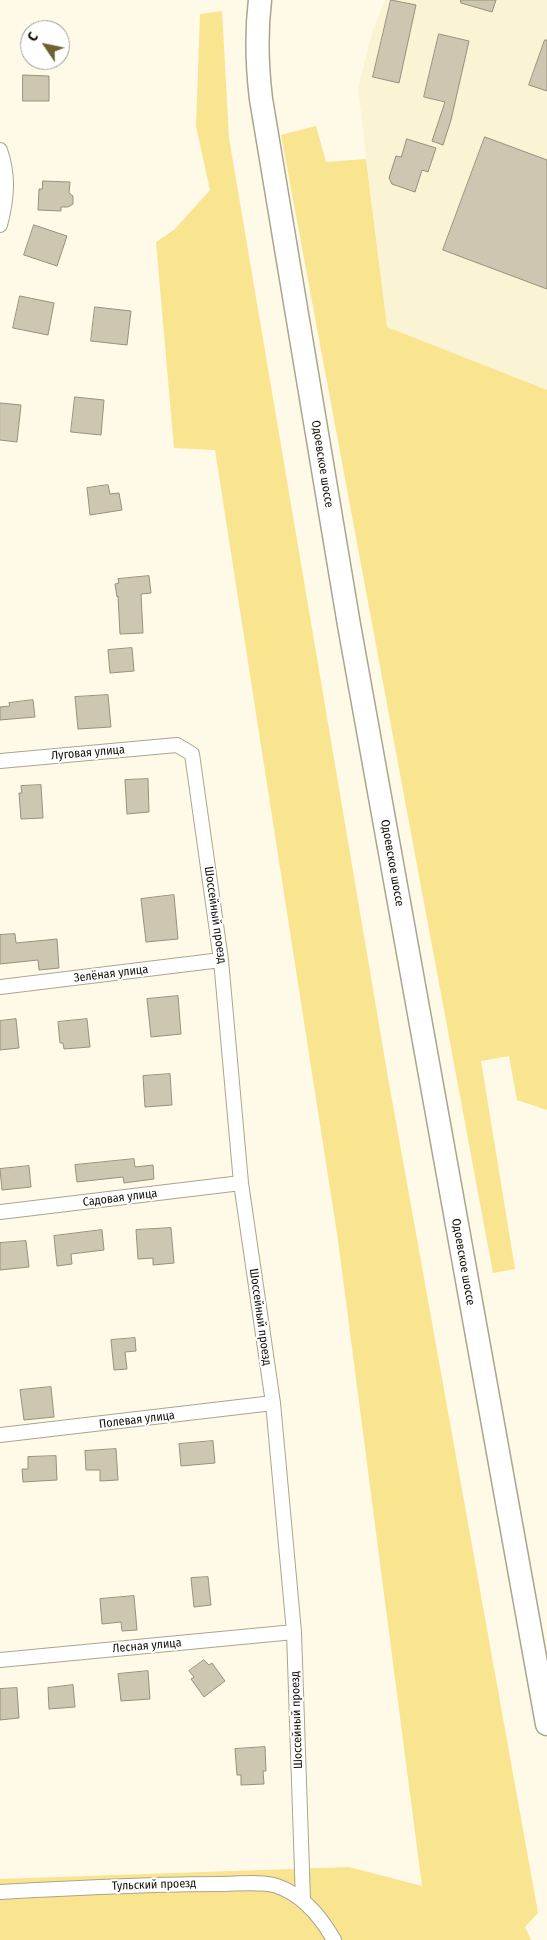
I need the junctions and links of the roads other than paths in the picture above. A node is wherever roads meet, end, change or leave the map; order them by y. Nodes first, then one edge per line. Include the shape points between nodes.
1 (260, 0) edge
2 (0, 150) edge
3 (0, 224) edge
4 (177, 745) joint
5 (0, 761) edge
6 (221, 960) junction
7 (0, 987) edge
8 (241, 1183) junction
9 (0, 1212) edge
10 (273, 1403) junction
11 (0, 1435) edge
12 (294, 1632) junction
13 (0, 1660) edge
14 (547, 1724) edge
15 (0, 1892) edge
16 (303, 1901) junction
17 (334, 1940) edge

1 - 14 main road, Одоевское шоссе via 257,50 261,99 349,625
2 - 3 street via 5,166 6,200
4 - 5 street, Луговая улица
4 - 6 street, Шоссейный проезд via 192,754
6 - 7 street, Зелёная улица
6 - 8 street, Шоссейный проезд
8 - 9 street, Садовая улица
8 - 10 street, Шоссейный проезд
10 - 11 street, Полевая улица
10 - 12 street, Шоссейный проезд
12 - 13 street, Лесная улица
12 - 16 street, Шоссейный проезд
15 - 16 street, Тульский проезд via 272,1884
16 - 17 street, Тульский проезд via 326,1925

